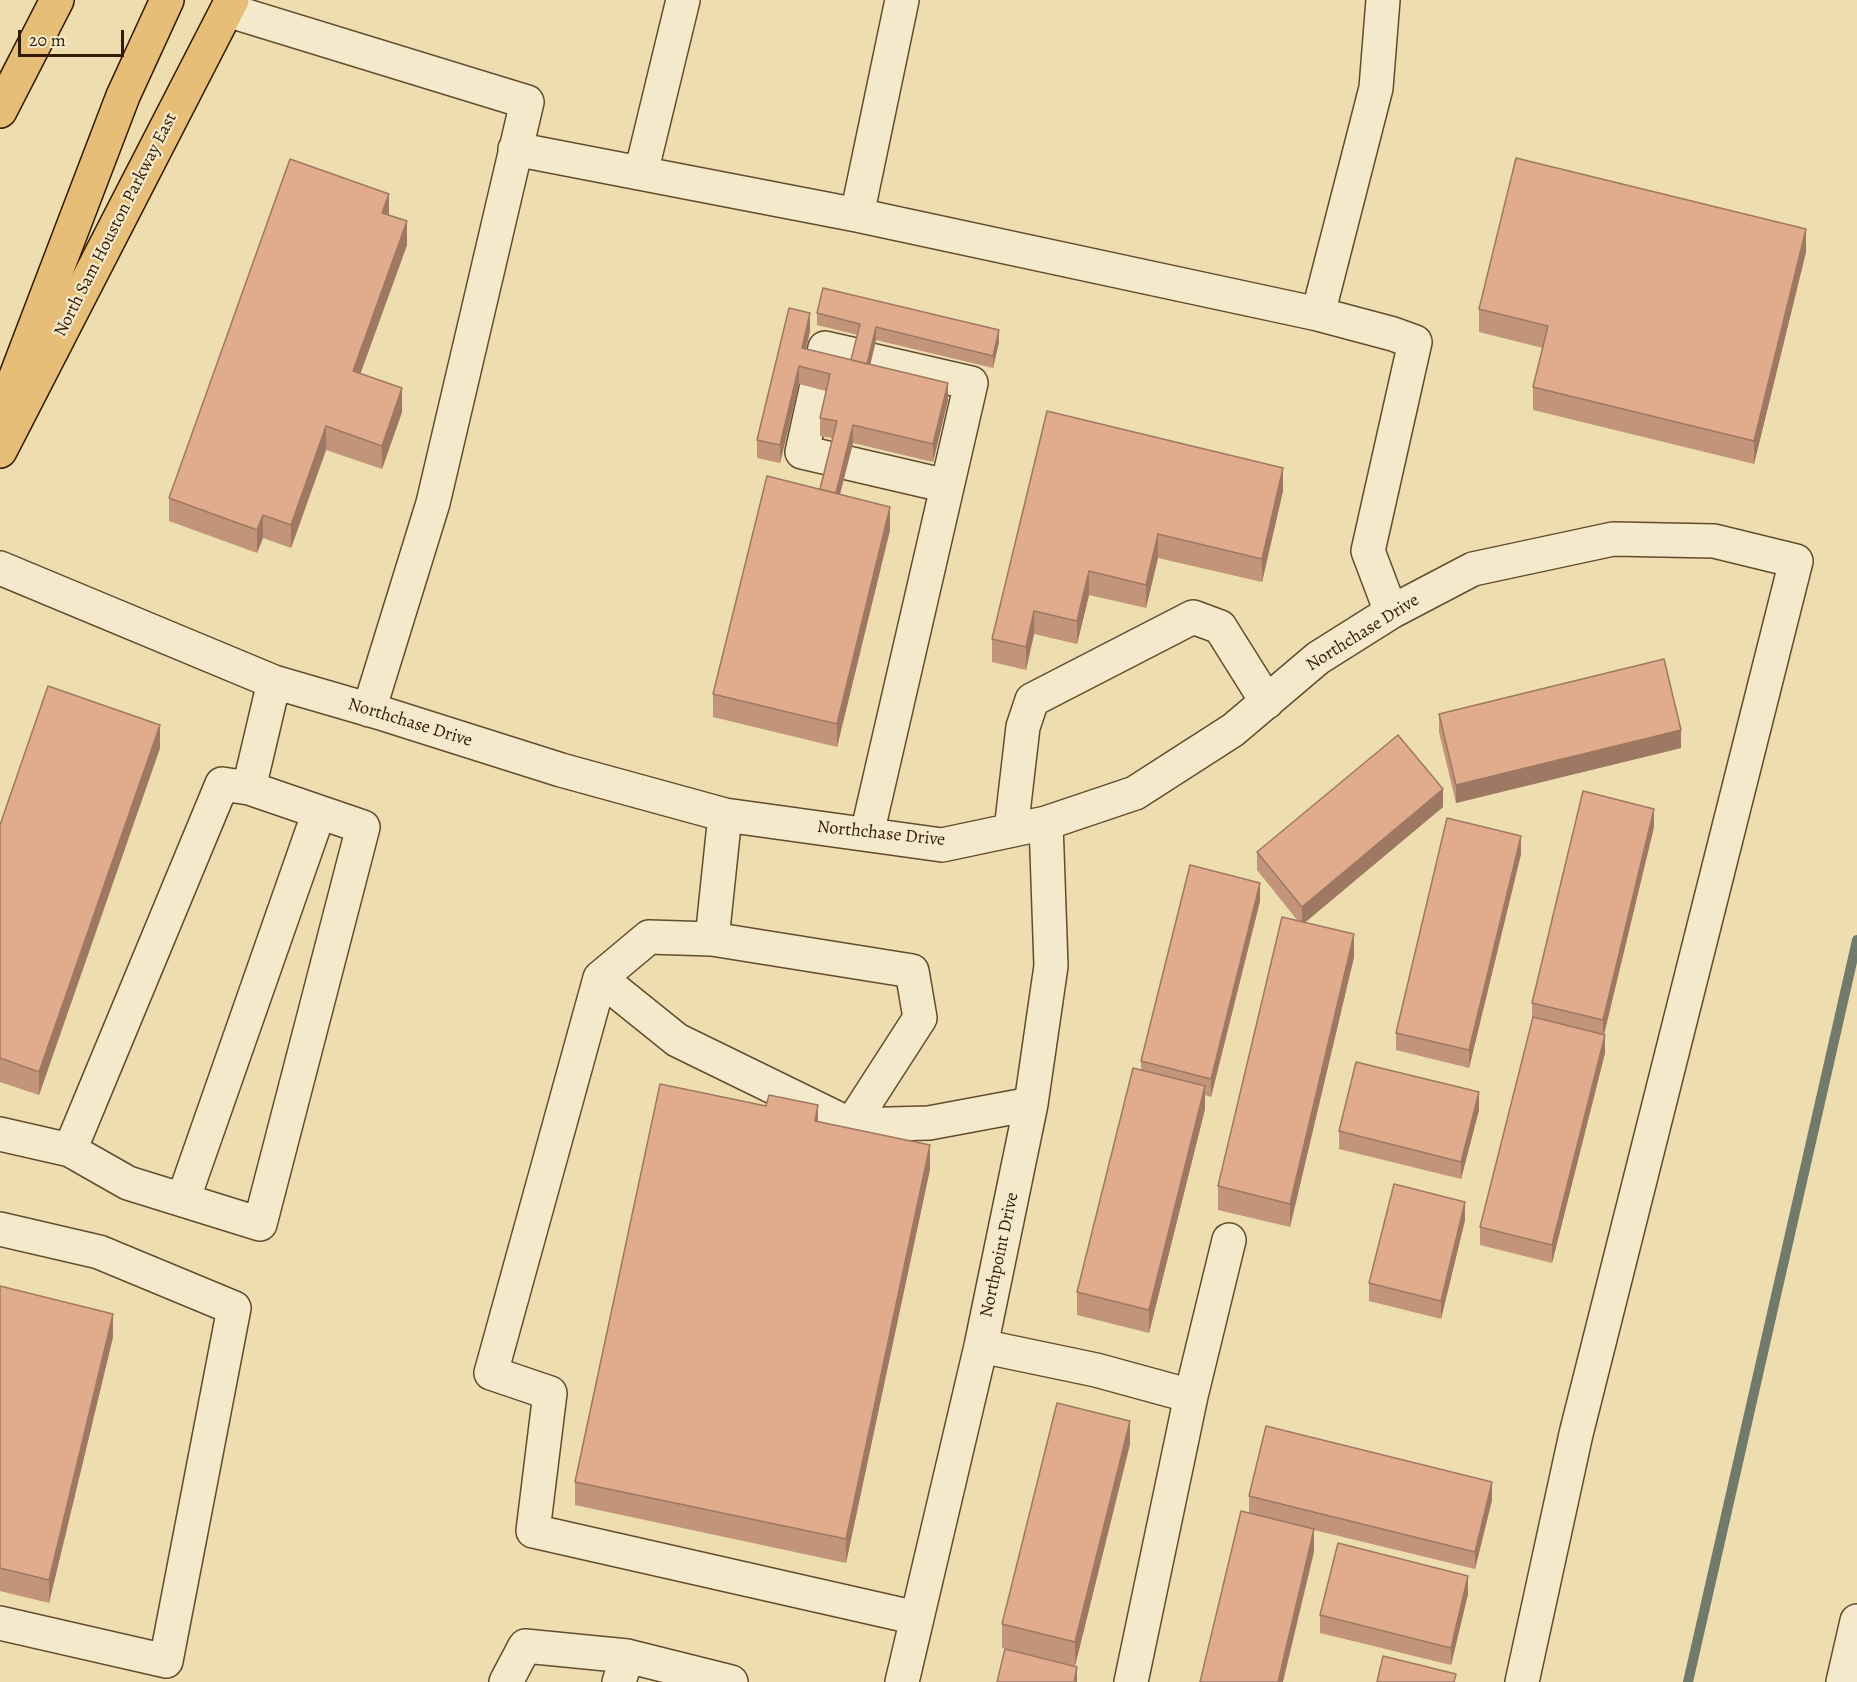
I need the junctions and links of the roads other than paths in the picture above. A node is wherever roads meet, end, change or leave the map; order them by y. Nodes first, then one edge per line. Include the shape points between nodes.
1 (57, 0) edge
2 (167, 0) edge
3 (683, 0) edge
4 (902, 0) edge
5 (1383, 0) edge
6 (230, 5) edge
7 (0, 111) edge
8 (516, 149) junction
9 (640, 173) junction
10 (857, 215) junction
11 (1318, 314) junction
12 (0, 418) edge
13 (0, 451) edge
14 (947, 486) junction
15 (0, 568) edge
16 (1391, 612) junction
17 (274, 682) junction
18 (1266, 702) junction
19 (369, 710) junction
20 (249, 788) junction
21 (319, 812) junction
22 (725, 814) junction
23 (1046, 823) junction
24 (1011, 830) junction
25 (867, 834) junction
26 (712, 939) junction
27 (600, 978) junction
28 (1031, 1104) junction
29 (851, 1125) junction
30 (0, 1134) edge
31 (70, 1150) junction
32 (183, 1200) junction
33 (0, 1229) edge
34 (1229, 1240) dead end
35 (981, 1346) junction
36 (1191, 1396) junction
37 (917, 1618) junction
38 (1857, 1621) edge
39 (0, 1623) edge
40 (623, 1669) edge
41 (506, 1682) edge
42 (732, 1682) edge
43 (902, 1682) edge
44 (1131, 1682) edge
45 (1522, 1682) edge
46 (1843, 1682) edge

1 - 7 main road
2 - 12 main road via 123,96
3 - 9 street
4 - 10 street
5 - 11 street via 1376,88
6 - 8 street via 526,102
6 - 13 main road, North Sam Houston Parkway East
8 - 9 street
8 - 19 street via 433,502
9 - 10 street
10 - 11 street
11 - 16 street via 1415,342 1368,551
14 - 14 street via 971,383 825,348 802,452
14 - 25 street
15 - 17 street, Northchase Drive
16 - 18 street, Northchase Drive via 1318,658
16 - 45 street, Northchase Drive via 1473,569 1613,539 1714,541 1796,561 1576,1434
17 - 19 street, Northchase Drive
17 - 20 street
18 - 23 street, Northchase Drive via 1233,730 1135,793
18 - 24 street via 1220,627 1193,617 1032,700 1023,727
19 - 22 street, Northchase Drive via 561,770
20 - 21 street
20 - 31 street via 222,784
21 - 32 street
21 - 32 street via 363,827 260,1224
22 - 25 street, Northchase Drive
22 - 26 street
23 - 24 street, Northchase Drive
23 - 28 street, Northpoint Drive via 1051,966
24 - 25 street, Northchase Drive via 942,845
26 - 27 street via 649,937
26 - 29 street via 912,971 920,1018
27 - 29 street via 677,1040
27 - 37 street via 491,1373 550,1393 533,1531
28 - 29 street via 929,1123
28 - 35 street, Northpoint Drive
30 - 31 street
31 - 32 street via 128,1183
33 - 39 street via 99,1252 234,1308 166,1661
34 - 36 street
35 - 36 street via 1096,1370
35 - 37 street, Northpoint Drive
36 - 44 street
37 - 43 street, Northpoint Drive
38 - 46 street
40 - 41 street via 525,1646
40 - 42 street

